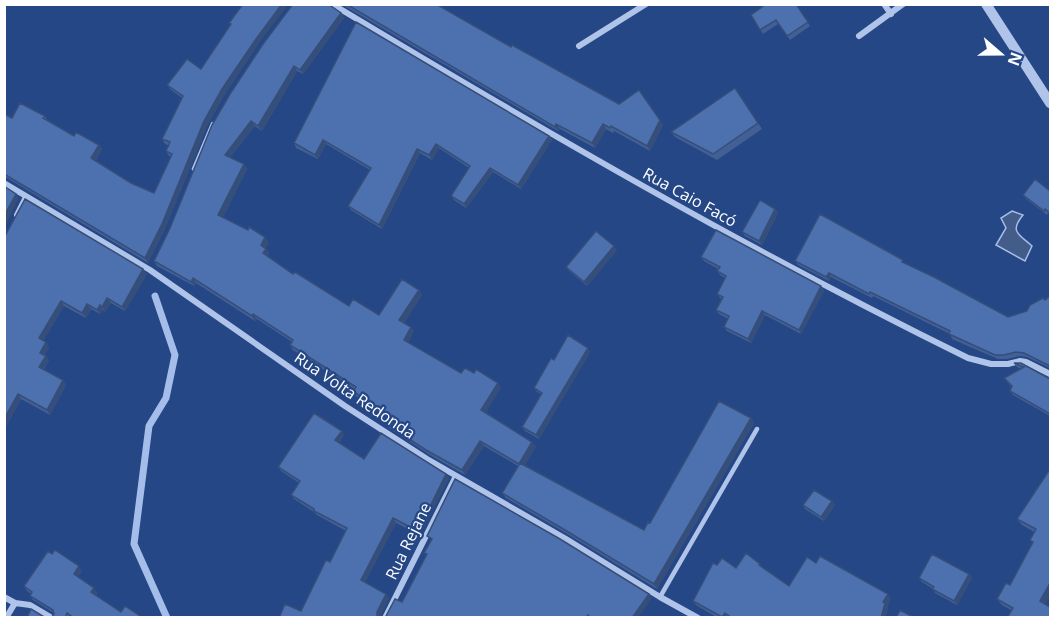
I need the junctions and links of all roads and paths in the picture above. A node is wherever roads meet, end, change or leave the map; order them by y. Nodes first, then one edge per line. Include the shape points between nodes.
1 (332, 4) edge
2 (646, 4) edge
3 (884, 4) edge
4 (903, 4) edge
5 (986, 4) edge
6 (891, 14) junction
7 (859, 36) dead end
8 (579, 46) dead end
9 (1050, 103) edge
10 (215, 120) edge
11 (191, 175) edge
12 (4, 183) edge
13 (26, 196) junction
14 (13, 223) edge
15 (155, 261) edge
16 (150, 270) junction
17 (1050, 374) edge
18 (757, 429) dead end
19 (456, 476) junction
20 (4, 597) edge
21 (660, 597) junction
22 (15, 603) junction
23 (6, 618) edge
24 (52, 618) edge
25 (385, 618) edge
26 (698, 618) edge

1 - 17 street, Rua Caio Facó via 547,133 777,260 968,358 991,364 1026,362
2 - 8 street
3 - 6 street
4 - 6 street
5 - 9 street
6 - 7 street
10 - 11 lane
12 - 13 street, Rua Volta Redonda
13 - 14 street
13 - 16 street, Rua Volta Redonda
15 - 16 lane
16 - 19 street, Rua Volta Redonda via 345,406
18 - 21 lane
19 - 21 street, Rua Volta Redonda
19 - 25 street, Rua Rejane
20 - 22 street
21 - 26 street, Rua Volta Redonda
22 - 23 street
22 - 24 street via 30,605

